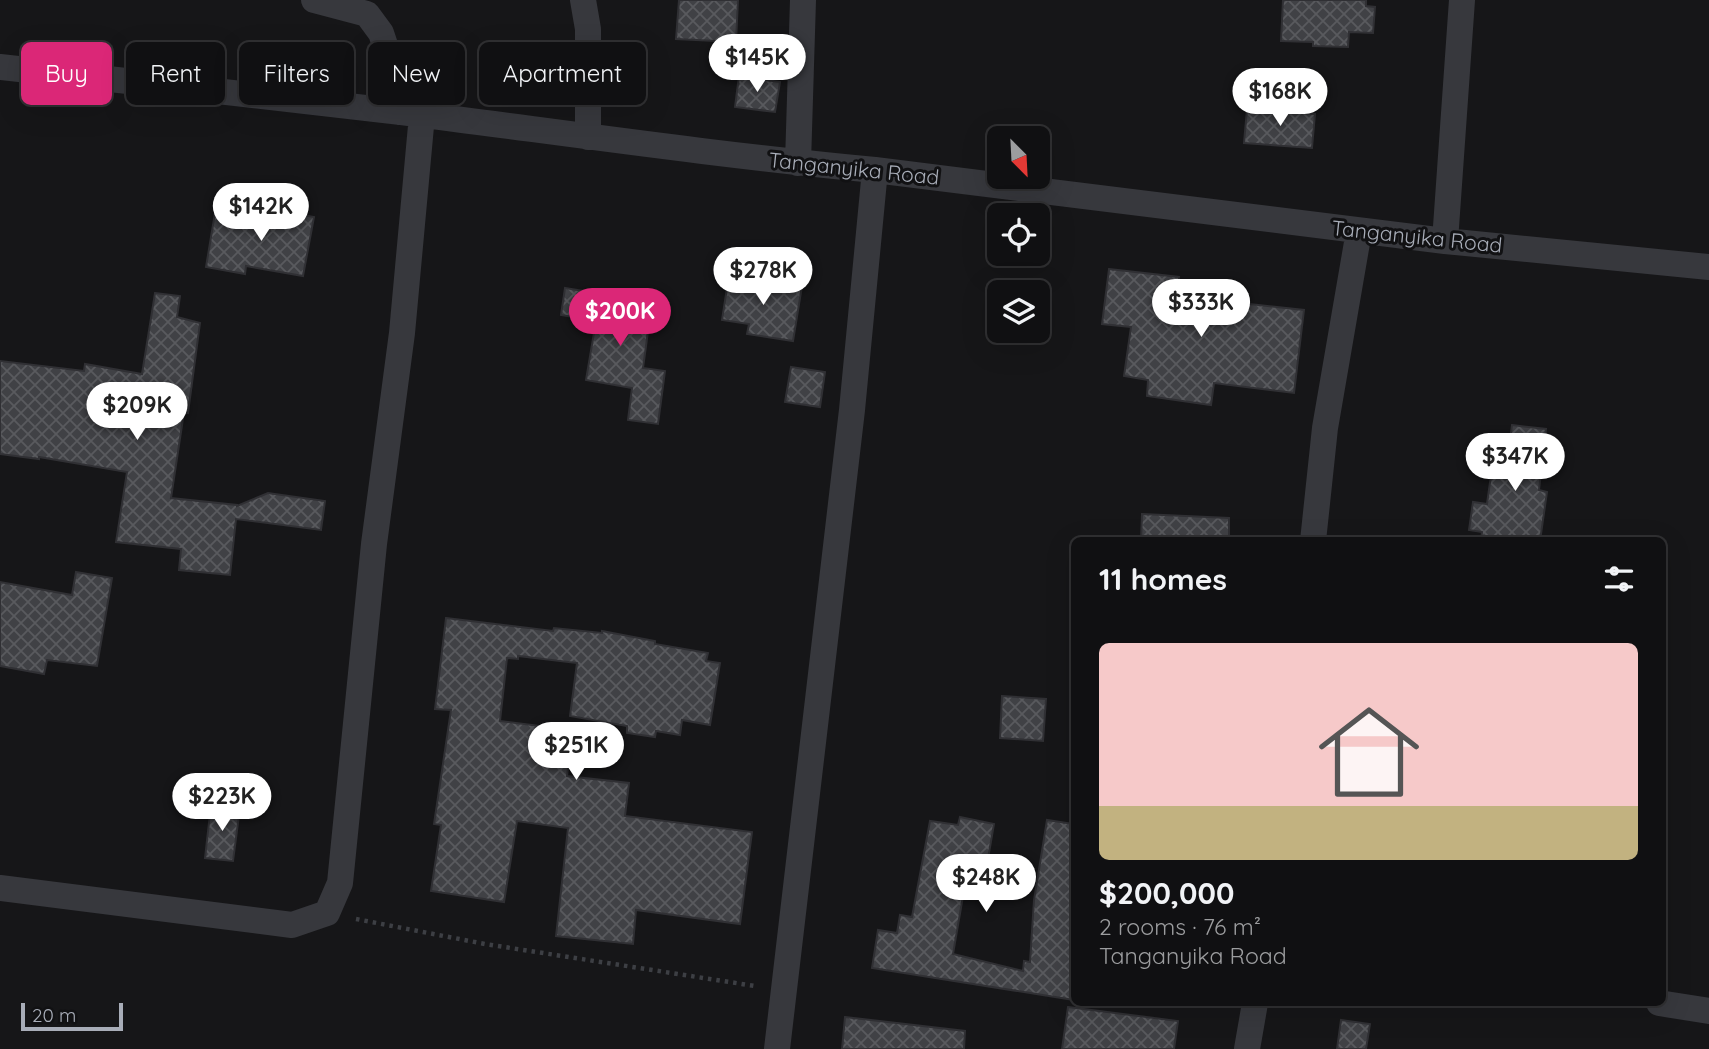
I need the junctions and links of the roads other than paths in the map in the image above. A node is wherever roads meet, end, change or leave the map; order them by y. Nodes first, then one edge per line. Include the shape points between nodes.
1 (314, 0) edge
2 (583, 0) edge
3 (803, 0) edge
4 (1462, 0) edge
5 (0, 67) edge
6 (410, 114) junction
7 (588, 137) junction
8 (798, 163) junction
9 (875, 170) junction
10 (1359, 231) junction
11 (1445, 241) junction
12 (1709, 267) edge
13 (1313, 537) edge
14 (0, 888) edge
15 (1666, 1004) edge
16 (1254, 1006) edge
17 (1709, 1011) edge
18 (777, 1049) edge
19 (1247, 1049) edge

1 - 6 street via 367,14 381,33
2 - 7 street via 589,29
3 - 8 street
4 - 11 street
5 - 6 street, Tanganyika Road
6 - 7 street, Tanganyika Road
6 - 14 street via 402,333 374,544 340,883 327,913 292,925
7 - 8 street, Tanganyika Road
8 - 9 street, Tanganyika Road
9 - 10 street, Tanganyika Road
9 - 18 street via 852,410
10 - 11 street, Tanganyika Road
10 - 13 street via 1325,428
11 - 12 street, Tanganyika Road
15 - 17 street
16 - 19 street

